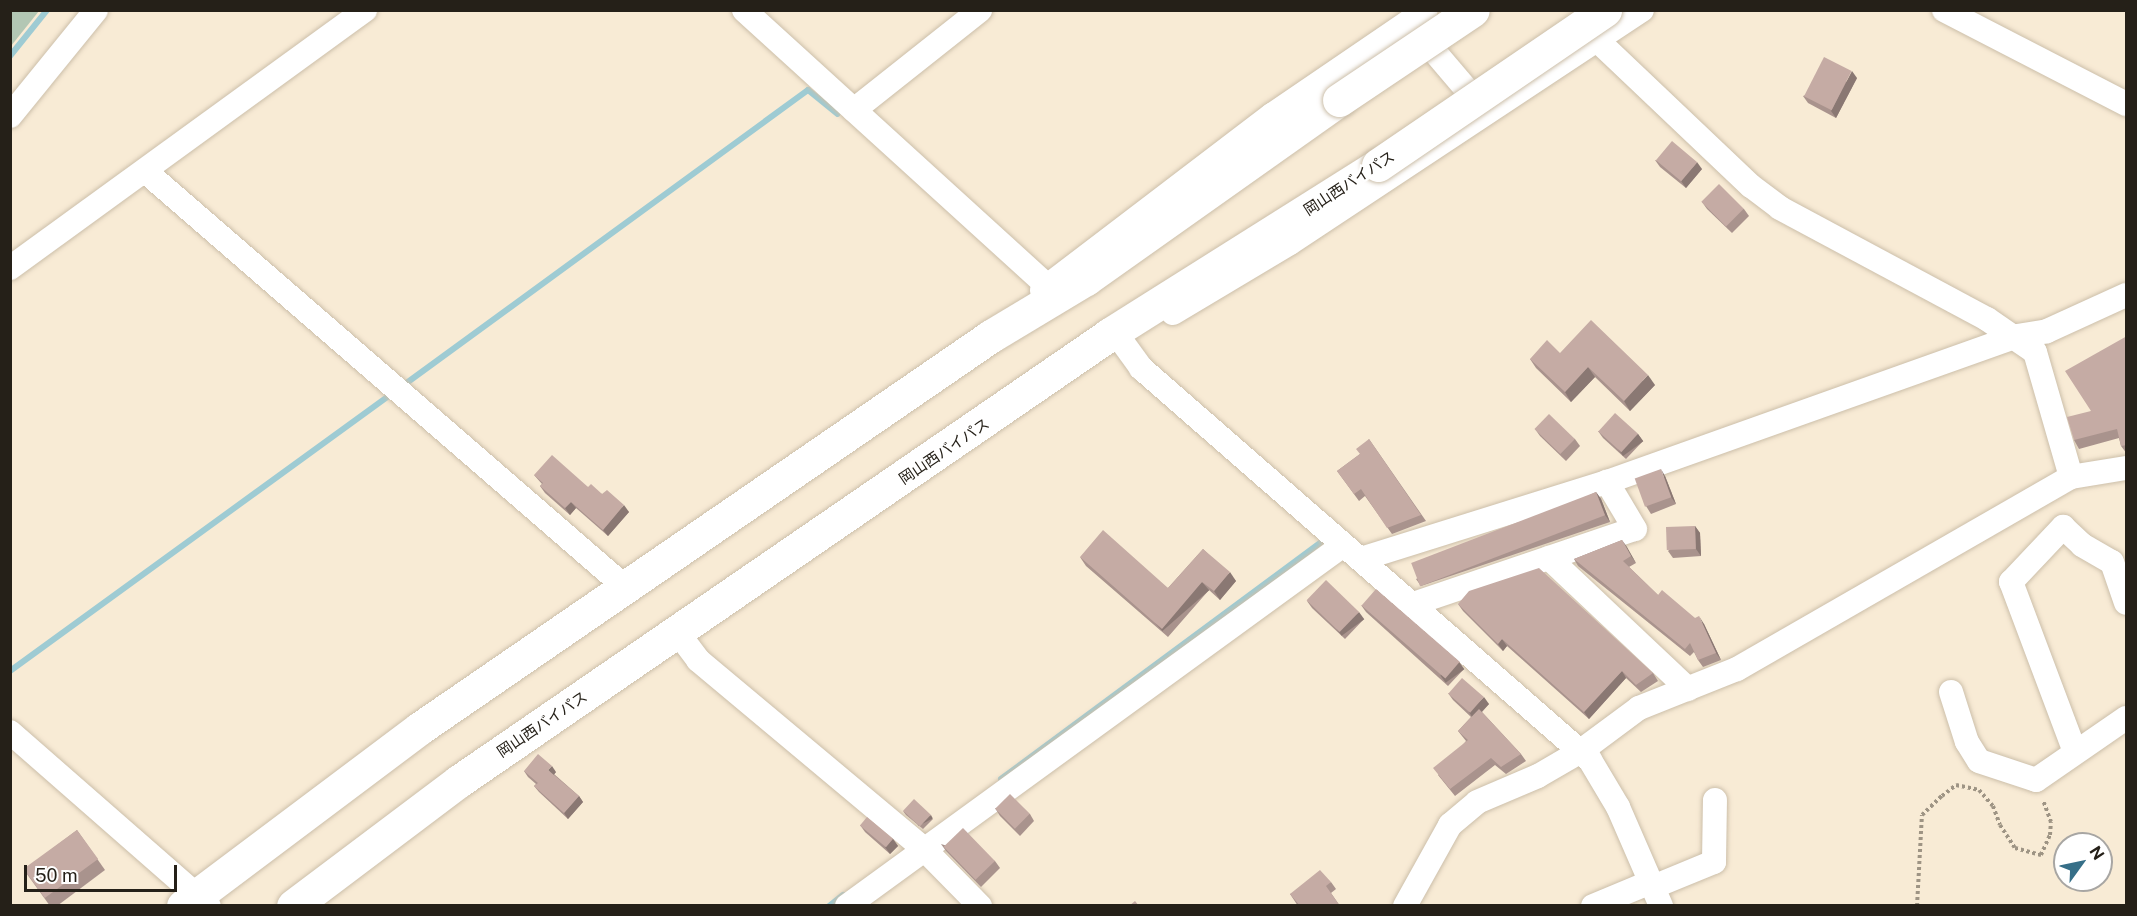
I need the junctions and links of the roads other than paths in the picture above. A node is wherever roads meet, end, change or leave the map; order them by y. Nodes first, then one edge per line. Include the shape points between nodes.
1 (96, 10) edge
2 (365, 10) edge
3 (744, 10) edge
4 (980, 10) edge
5 (1473, 10) edge
6 (1642, 10) edge
7 (1944, 10) edge
8 (1411, 14) edge
9 (1601, 25) edge
10 (2127, 104) edge
11 (854, 110) junction
12 (1488, 113) junction
13 (10, 116) edge
14 (146, 171) junction
15 (10, 268) edge
16 (1047, 286) junction
17 (2127, 295) edge
18 (991, 336) junction
19 (2017, 336) junction
20 (1123, 344) junction
21 (996, 416) junction
22 (2127, 468) edge
23 (2071, 477) junction
24 (1609, 486) junction
25 (1334, 539) junction
26 (1549, 558) junction
27 (1361, 559) junction
28 (625, 587) junction
29 (2127, 603) edge
30 (1413, 604) junction
31 (678, 633) junction
32 (1688, 689) junction
33 (1951, 692) dead end
34 (2127, 718) edge
35 (10, 732) edge
36 (1581, 751) junction
37 (2075, 752) junction
38 (1715, 800) dead end
39 (919, 844) junction
40 (1655, 891) edge
41 (196, 902) edge
42 (293, 906) edge
43 (847, 906) edge
44 (980, 906) edge
45 (1405, 906) edge
46 (1593, 906) edge

1 - 13 street
2 - 14 street
3 - 11 street
4 - 11 street
5 - 18 highway, bridge via 1086,279
6 - 9 street
7 - 10 street
8 - 12 street
8 - 16 street
9 - 12 street
9 - 19 street via 1751,186 1773,202
9 - 21 highway, 岡山西バイパス, bridge via 1110,334
11 - 16 street
12 - 20 street via 1290,243
14 - 15 street
14 - 28 street
16 - 18 street
17 - 19 street via 2047,331
18 - 28 highway
19 - 23 street via 2035,351
19 - 24 street
20 - 21 street
20 - 25 street via 1142,368
21 - 31 highway, 岡山西バイパス
22 - 23 street
23 - 32 street via 1737,669
24 - 26 street via 1635,529
24 - 27 street
25 - 27 street
25 - 39 street
26 - 30 street
26 - 32 street
27 - 30 street
28 - 41 highway via 420,728
29 - 37 street via 2112,562 2082,545 2063,527 2011,582
30 - 36 street
31 - 39 street via 698,660
31 - 42 highway, 岡山西バイパス via 459,781
32 - 36 street via 1639,708
33 - 37 street via 1967,742 1979,761 2036,780
34 - 37 street
35 - 41 street
36 - 40 street via 1618,807
36 - 45 street via 1538,776 1477,802 1450,825
38 - 40 street via 1714,862
39 - 43 street
39 - 44 street
40 - 46 street

